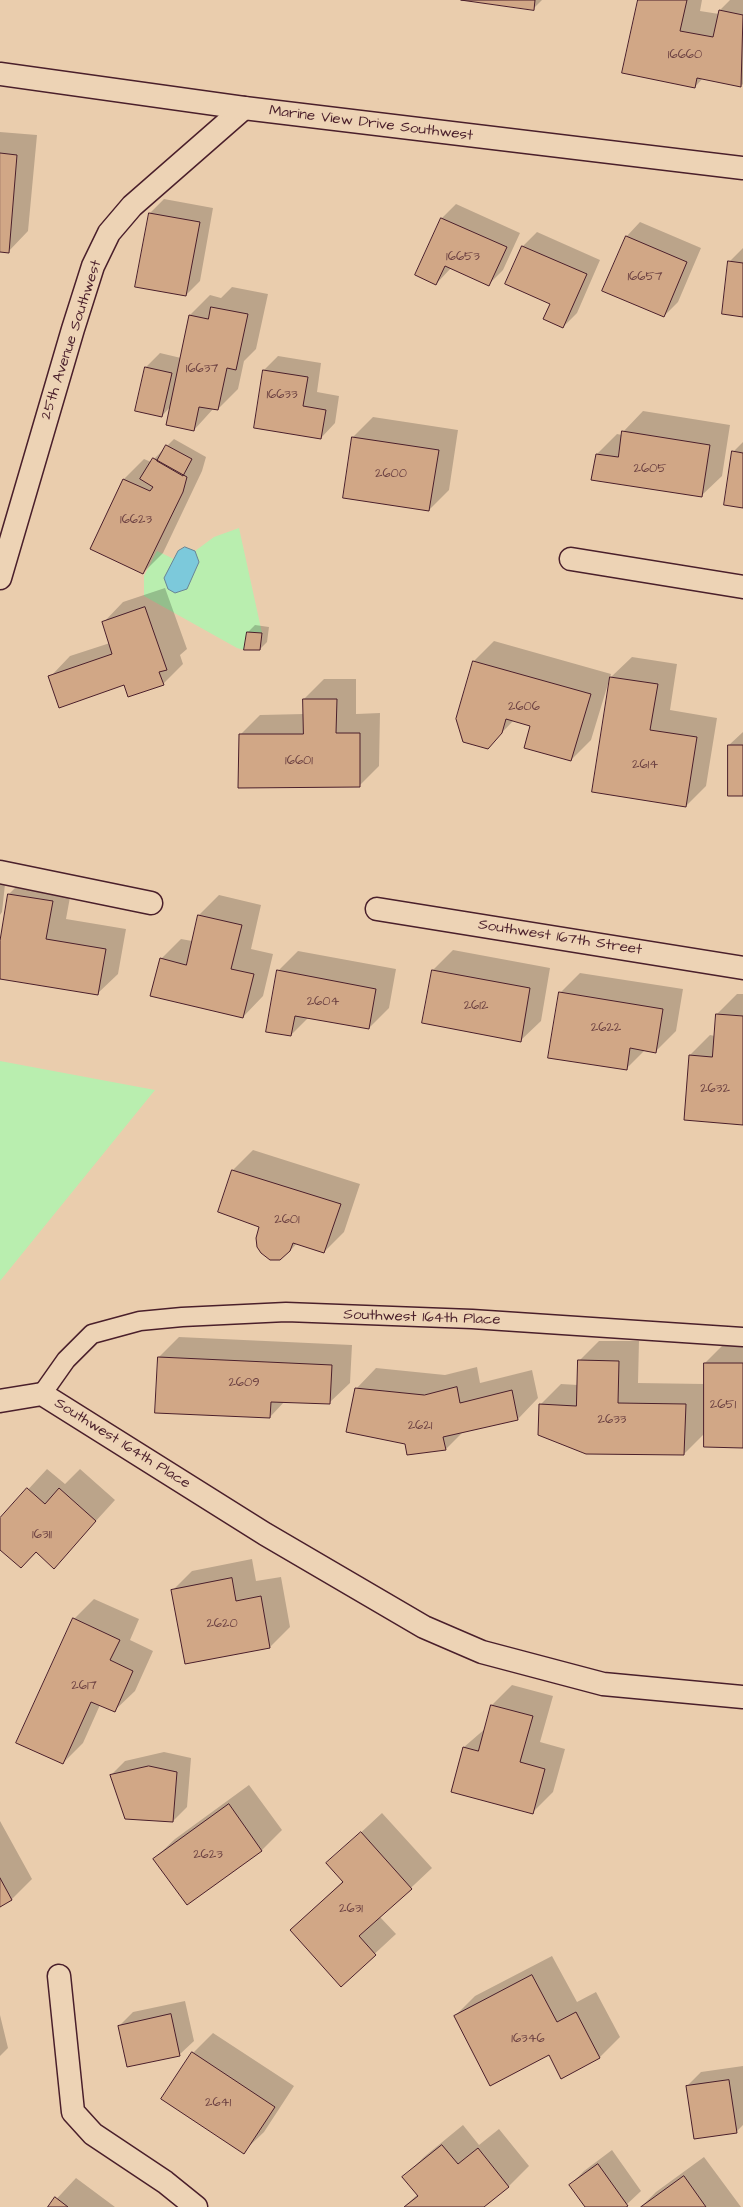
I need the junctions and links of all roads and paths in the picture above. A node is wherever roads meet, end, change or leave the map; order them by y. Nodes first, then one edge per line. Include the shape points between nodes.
1 (0, 74) edge
2 (244, 108) junction
3 (743, 168) edge
4 (571, 559) dead end
5 (0, 578) edge
6 (743, 587) edge
7 (0, 872) edge
8 (151, 903) dead end
9 (377, 910) dead end
10 (743, 968) edge
11 (743, 1337) edge
12 (42, 1394) junction
13 (0, 1401) edge
14 (743, 1697) edge
15 (60, 1976) dead end
16 (196, 2207) edge

1 - 2 street, Marine View Drive Southwest
2 - 3 street, Marine View Drive Southwest
2 - 5 street, 25th Avenue Southwest via 132,206 109,233 93,266 73,329
4 - 6 street
7 - 8 street
9 - 10 street, Southwest 167th Street
11 - 12 lane, Southwest 164th Place via 464,1319 286,1312 182,1317 140,1321 92,1334 66,1360
12 - 13 street
12 - 14 street, Southwest 164th Place via 265,1534 424,1627 482,1652 603,1684
15 - 16 street via 73,2112 93,2134 166,2182

